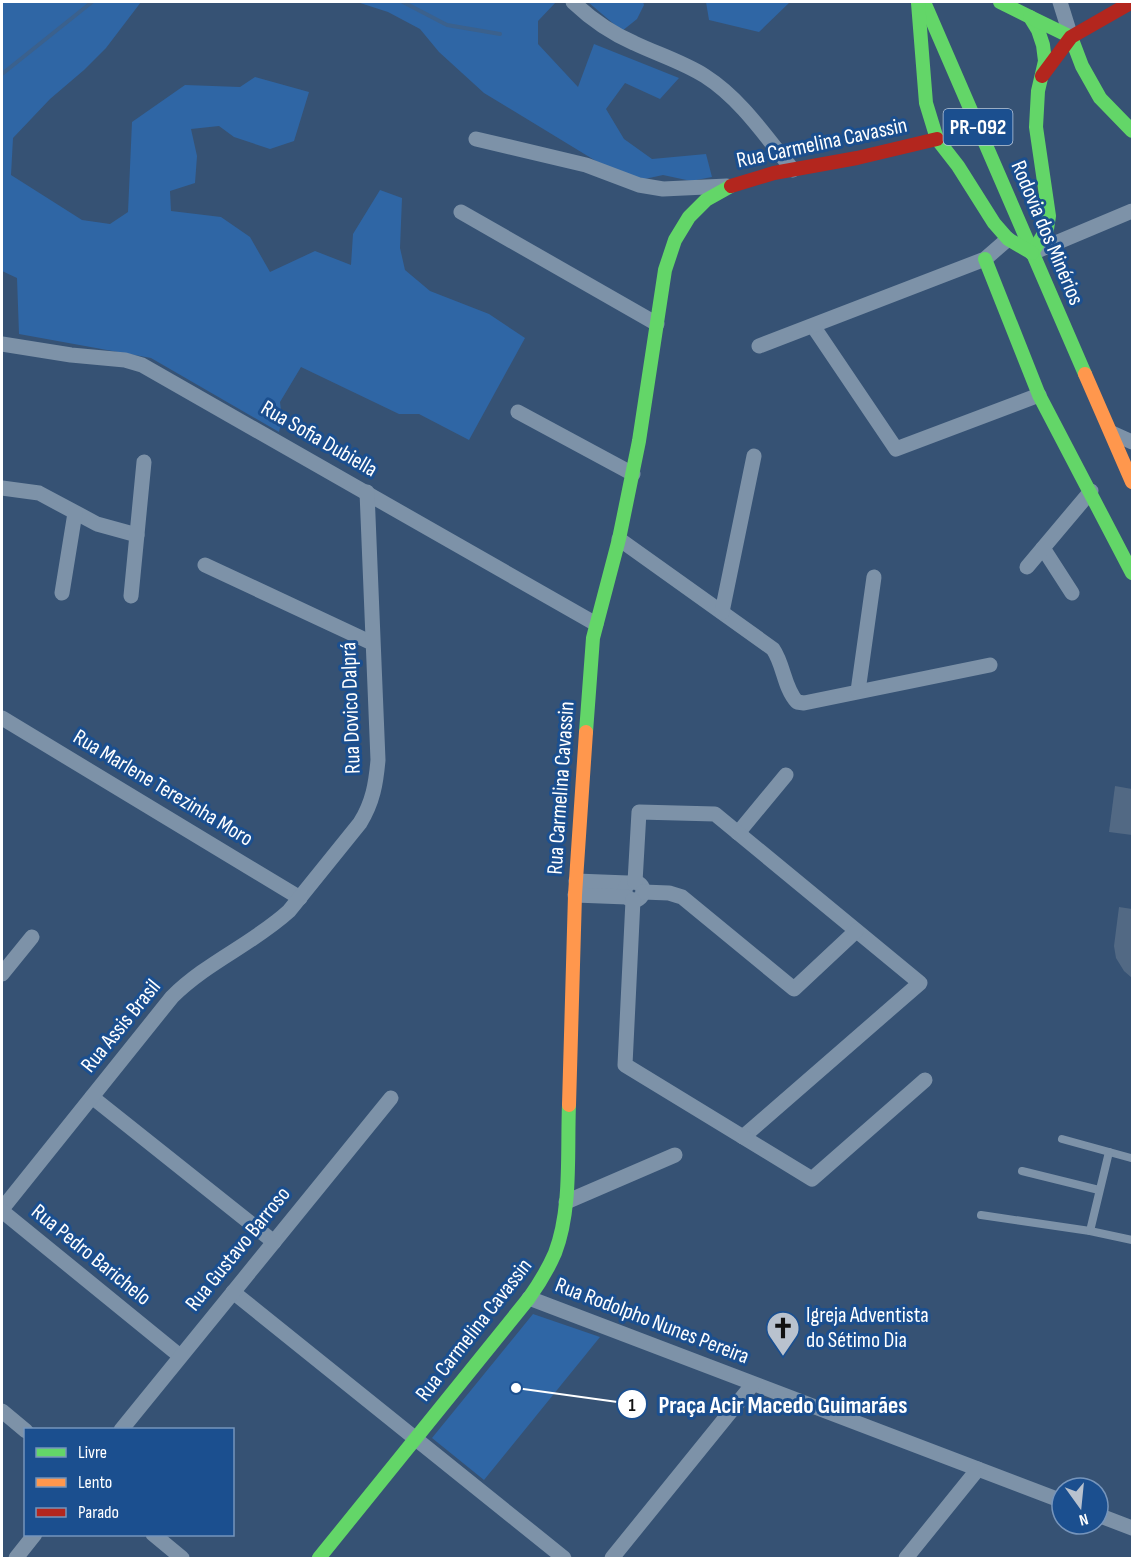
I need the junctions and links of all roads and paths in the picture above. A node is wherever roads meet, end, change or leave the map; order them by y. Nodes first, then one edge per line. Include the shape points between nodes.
1 (573, 2) edge
2 (918, 2) edge
3 (924, 2) edge
4 (1000, 2) edge
5 (1060, 2) edge
6 (1132, 2) edge
7 (1030, 17) junction
8 (1071, 38) junction
9 (1042, 76) junction
10 (1132, 132) edge
11 (476, 139) dead end
12 (937, 139) junction
13 (793, 170) junction
14 (727, 186) junction
15 (1132, 211) edge
16 (461, 212) dead end
17 (1008, 239) junction
18 (1032, 253) junction
19 (985, 259) junction
20 (657, 324) junction
21 (813, 326) junction
22 (2, 344) edge
23 (759, 346) dead end
24 (1039, 395) junction
25 (518, 411) dead end
26 (1112, 433) junction
27 (1132, 442) edge
28 (754, 456) dead end
29 (144, 462) dead end
30 (633, 474) junction
31 (1132, 482) edge
32 (2, 488) edge
33 (1091, 491) junction
34 (367, 492) junction
35 (75, 513) junction
36 (137, 535) junction
37 (619, 539) junction
38 (1043, 548) junction
39 (205, 565) dead end
40 (1027, 567) dead end
41 (1132, 573) edge
42 (874, 577) dead end
43 (62, 593) dead end
44 (1072, 593) dead end
45 (131, 596) dead end
46 (722, 612) junction
47 (596, 624) junction
48 (372, 643) junction
49 (990, 665) dead end
50 (858, 691) junction
51 (2, 718) edge
52 (786, 775) dead end
53 (738, 833) junction
54 (576, 888) junction
55 (633, 891) junction
56 (300, 898) junction
57 (856, 931) junction
58 (32, 936) dead end
59 (2, 974) edge
60 (925, 1080) dead end
61 (92, 1097) junction
62 (391, 1098) dead end
63 (743, 1137) junction
64 (1062, 1139) dead end
65 (1109, 1152) junction
66 (675, 1155) dead end
67 (1131, 1158) dead end
68 (1022, 1172) dead end
69 (1099, 1190) junction
70 (566, 1202) junction
71 (2, 1210) edge
72 (981, 1215) dead end
73 (1090, 1231) junction
74 (1132, 1240) edge
75 (274, 1242) junction
76 (233, 1292) junction
77 (529, 1298) junction
78 (180, 1356) junction
79 (753, 1383) junction
80 (2, 1411) edge
81 (123, 1428) edge
82 (24, 1429) edge
83 (415, 1439) junction
84 (978, 1469) junction
85 (1050, 1496) edge
86 (1110, 1520) edge
87 (1132, 1528) edge
88 (33, 1536) edge
89 (155, 1536) edge
90 (16, 1558) edge
91 (182, 1558) edge
92 (319, 1558) edge
93 (564, 1558) edge
94 (612, 1558) edge
95 (906, 1558) edge

1 - 13 street via 613,33 685,65 722,87
2 - 12 main road via 926,103
3 - 18 main road, Rodovia dos Minérios / PR-092
4 - 7 main road
5 - 8 street
6 - 8 main road
7 - 8 main road
7 - 9 main road via 1043,45
8 - 9 main road
8 - 10 main road via 1100,98
9 - 18 main road via 1036,127 1048,216 1047,229
11 - 14 street via 586,165 639,185 663,189
12 - 13 main road, Rua Carmelina Cavassin
12 - 17 main road
13 - 14 main road, Rua Carmelina Cavassin
14 - 20 main road, Rua Carmelina Cavassin via 695,210 675,239 665,270
15 - 18 street
16 - 20 street
17 - 18 main road
17 - 19 street
18 - 26 main road, Rodovia dos Minérios / PR-092
19 - 21 street
19 - 24 main road
20 - 30 main road, Rua Carmelina Cavassin
21 - 23 street
21 - 24 street via 896,449
22 - 34 street, Rua Sofia Dubiella via 142,365
24 - 33 main road
25 - 30 street
26 - 27 street
26 - 31 main road, Rodovia dos Minérios / PR-092
28 - 46 street
29 - 36 street
30 - 37 main road, Rua Carmelina Cavassin
32 - 35 street via 39,493
33 - 38 street
33 - 41 main road
34 - 47 street, Rua Sofia Dubiella
34 - 48 street, Rua Dovico Dalprá
35 - 36 street via 97,524
35 - 43 street
36 - 45 street
37 - 46 street
37 - 47 main road, Rua Carmelina Cavassin
38 - 40 street
38 - 44 street
39 - 48 street
42 - 50 street
46 - 50 street via 773,650 797,702
47 - 54 main road, Rua Carmelina Cavassin
48 - 56 street, Rua Dovico Dalprá via 378,760 374,795 360,823
49 - 50 street
51 - 56 street, Rua Marlene Terezinha Moro
52 - 53 street
53 - 55 street via 710,813 639,812
53 - 57 street
54 - 55 street
54 - 70 main road, Rua Carmelina Cavassin
55 - 57 street via 682,897 794,989
55 - 63 street via 625,1065
56 - 61 street, Rua Assis Brasil via 276,922 186,983
57 - 63 street via 920,983
58 - 59 street
60 - 63 street via 812,1179
61 - 71 street, Rua Assis Brasil
61 - 75 street
62 - 75 street, Rua Gustavo Barroso
64 - 65 lane
65 - 67 lane
65 - 69 lane
66 - 70 street
68 - 69 lane
69 - 73 lane
70 - 77 main road, Rua Carmelina Cavassin via 560,1243
71 - 78 street, Rua Pedro Barichelo
72 - 73 lane
73 - 74 lane
75 - 76 street, Rua Gustavo Barroso
76 - 78 street, Rua Gustavo Barroso
76 - 83 street
77 - 79 street, Rua Rodolpho Nunes Pereira
77 - 83 main road, Rua Carmelina Cavassin
78 - 81 street, Rua Gustavo Barroso
79 - 84 street, Rua Rodolpho Nunes Pereira
79 - 94 street
80 - 82 street
83 - 92 main road, Rua Carmelina Cavassin
83 - 93 street
84 - 85 street, Rua Rodolpho Nunes Pereira
84 - 95 street
86 - 87 street
88 - 90 street
89 - 91 street

